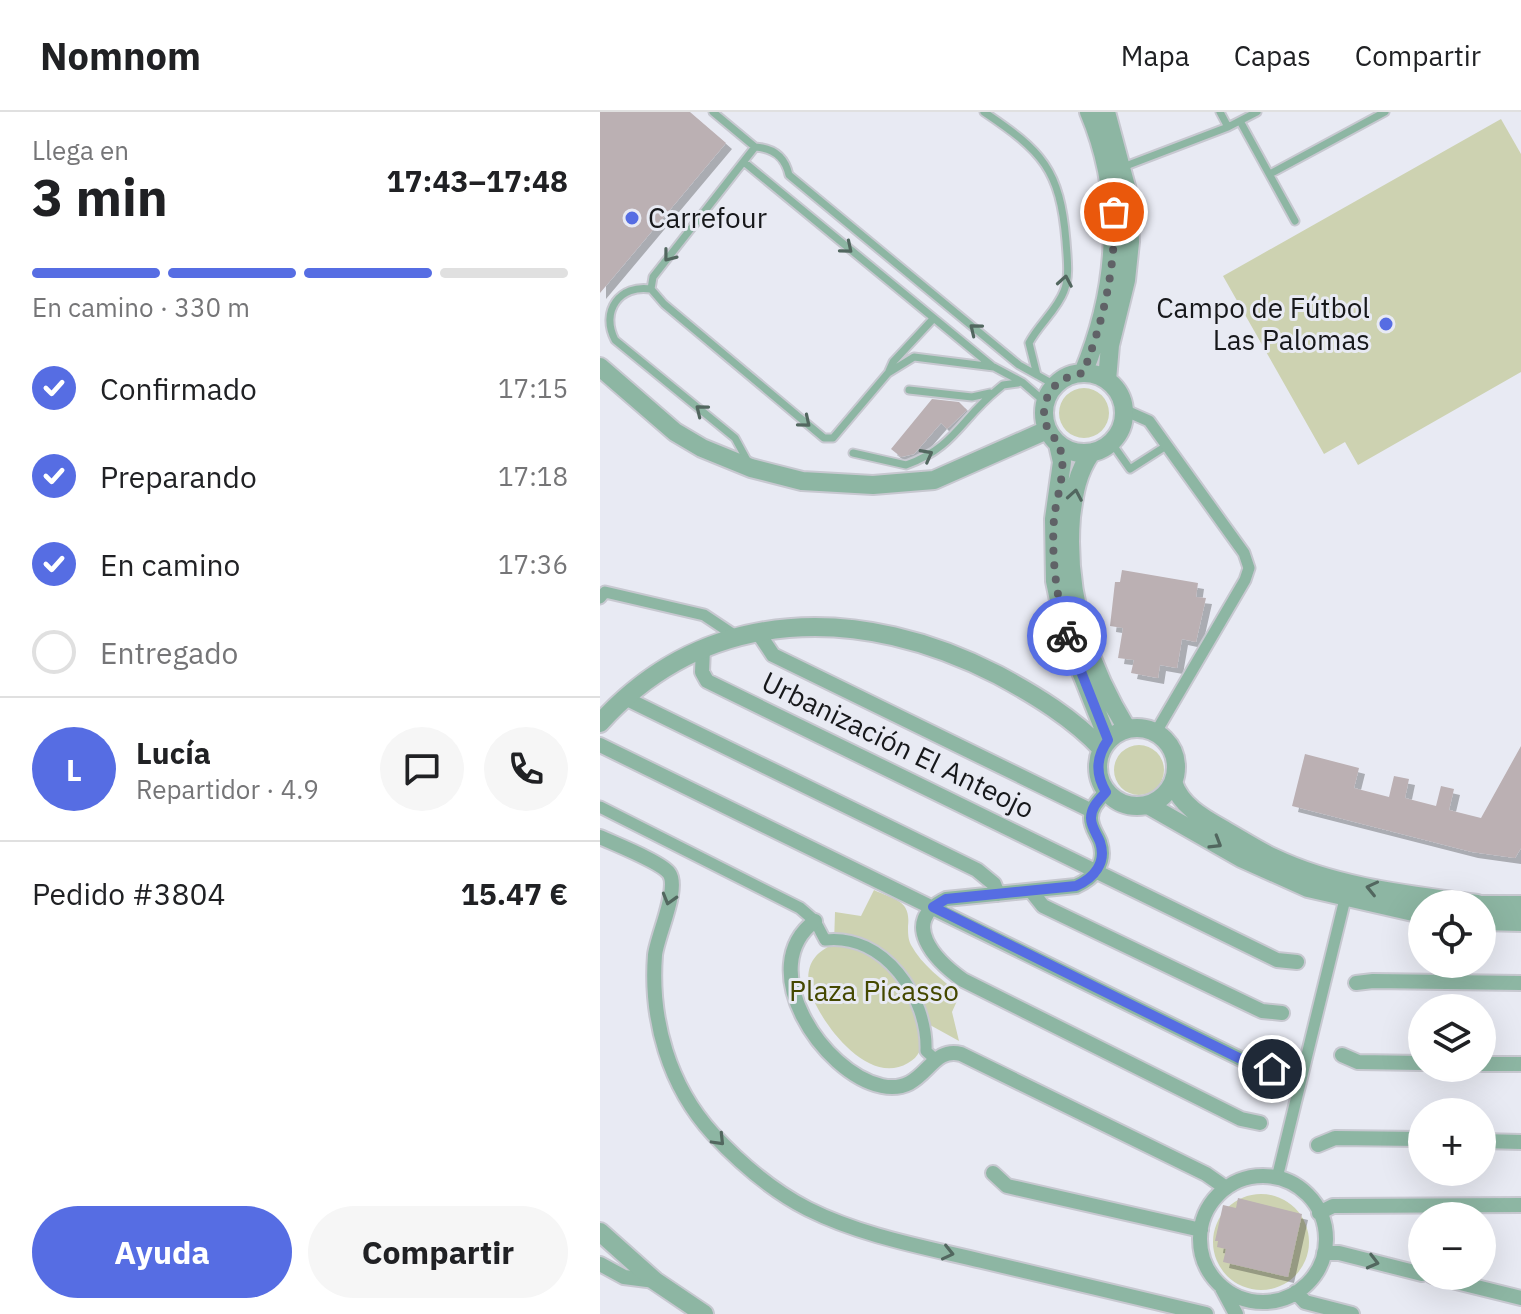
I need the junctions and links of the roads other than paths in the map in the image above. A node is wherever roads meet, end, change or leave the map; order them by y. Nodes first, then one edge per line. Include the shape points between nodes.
1 (713, 112) edge
2 (984, 112) edge
3 (1089, 112) edge
4 (1106, 112) edge
5 (1220, 112) edge
6 (1257, 112) edge
7 (1385, 112) edge
8 (1240, 121) junction
9 (1228, 127) junction
10 (755, 147) junction
11 (744, 162) junction
12 (1123, 167) junction
13 (1270, 174) junction
14 (832, 211) junction
15 (1295, 221) dead end
16 (820, 226) junction
17 (917, 281) junction
18 (651, 289) junction
19 (905, 296) junction
20 (933, 319) junction
21 (600, 367) edge
22 (994, 367) junction
23 (888, 373) junction
24 (1083, 373) junction
25 (1037, 375) junction
26 (1107, 380) junction
27 (1022, 382) junction
28 (1055, 385) junction
29 (909, 390) dead end
30 (997, 390) junction
31 (1045, 402) junction
32 (1124, 410) junction
33 (1053, 437) junction
34 (1111, 442) junction
35 (1166, 446) junction
36 (853, 453) dead end
37 (1091, 453) junction
38 (751, 468) junction
39 (600, 598) edge
40 (759, 634) junction
41 (737, 637) junction
42 (703, 648) junction
43 (1089, 692) junction
44 (625, 698) junction
45 (1052, 708) junction
46 (600, 723) edge
47 (1127, 729) junction
48 (1156, 732) junction
49 (600, 745) edge
50 (1105, 745) junction
51 (1173, 782) junction
52 (1106, 792) junction
53 (1148, 805) junction
54 (600, 807) edge
55 (1092, 811) junction
56 (600, 837) edge
57 (1097, 871) junction
58 (1031, 891) junction
59 (998, 894) junction
60 (1408, 895) edge
61 (1345, 899) junction
62 (1496, 904) edge
63 (1521, 905) edge
64 (933, 907) junction
65 (1408, 911) edge
66 (815, 921) junction
67 (1496, 921) edge
68 (1521, 922) edge
69 (1297, 962) dead end
70 (1356, 983) dead end
71 (1521, 983) edge
72 (1282, 1013) dead end
73 (1342, 1055) dead end
74 (936, 1060) junction
75 (1408, 1063) edge
76 (1496, 1064) edge
77 (1521, 1064) edge
78 (1272, 1069) dead end
79 (1260, 1123) dead end
80 (1408, 1139) edge
81 (1496, 1141) edge
82 (1521, 1142) edge
83 (1318, 1145) dead end
84 (993, 1173) dead end
85 (1277, 1178) junction
86 (1226, 1188) junction
87 (1521, 1205) edge
88 (1319, 1213) junction
89 (1201, 1230) junction
90 (600, 1232) edge
91 (1324, 1253) junction
92 (600, 1264) edge
93 (1408, 1270) edge
94 (655, 1281) junction
95 (1217, 1282) junction
96 (1489, 1290) edge
97 (1296, 1292) junction
98 (1521, 1298) edge
99 (1273, 1301) junction
100 (704, 1314) edge
101 (1206, 1314) edge
102 (1236, 1314) edge
103 (1246, 1314) edge
104 (1352, 1314) edge

1 - 10 lane
25 -> 2 lane via 1029,343 1059,301 1066,281 1063,208 1045,162
3 - 24 street via 1105,157 1115,233 1096,342
4 - 12 street
5 - 9 lane
6 - 8 lane
7 - 13 lane
8 - 9 lane
8 - 13 lane
9 - 12 lane
10 - 11 lane
10 - 14 lane via 782,158 789,175
11 - 16 lane
11 -> 18 lane via 653,277
12 - 26 street via 1130,242
13 - 15 lane
14 - 16 lane
14 - 17 lane
16 -> 19 lane
17 - 19 lane
25 -> 17 lane
18 -> 23 lane via 824,438 833,438
38 -> 18 lane via 735,438 610,333 608,310 617,300 633,287
19 - 20 lane
20 - 22 lane
20 - 23 lane
21 - 38 street via 675,432
22 - 23 lane via 914,357
22 - 27 lane
24 - 26 street
24 - 28 street
25 - 28 lane
26 - 32 street
27 - 30 lane
27 - 31 lane
28 - 31 street
29 - 30 lane via 972,397
36 -> 30 lane via 913,463 945,445
31 - 33 street via 1044,416
32 - 34 street via 1123,425
32 - 35 street via 1149,421
33 - 37 street via 1080,453
33 - 38 street via 934,480 816,482
33 - 43 street via 1062,462 1054,519 1055,581 1066,634
34 - 35 lane via 1130,469
34 - 37 street
35 - 48 street via 1244,553 1249,568
47 -> 37 street via 1089,656 1072,584 1073,498
39 - 41 street via 605,592 704,615
40 - 41 street
40 - 45 street via 818,626 908,638 978,665
40 - 55 street, Urbanización El Anteojo via 773,655
41 - 42 street
42 - 44 street via 659,671
42 - 57 street, Urbanización El Anteojo via 707,681
43 - 45 street via 1074,710
43 - 50 street
44 - 46 street
44 - 59 street via 977,870
45 - 50 street
47 - 48 street
47 - 50 street
48 - 51 street via 1172,749
49 - 64 street
50 - 52 street via 1098,771
51 - 53 street
60 -> 51 street via 1342,881 1273,858 1189,807
52 - 53 street via 1125,805
52 - 55 street
53 -> 61 street via 1275,875
54 - 66 street via 800,908
55 - 57 street via 1102,850
56 -> 101 street via 664,868 673,880 656,952 660,1035 695,1111 759,1176 809,1209 885,1238
57 - 58 street via 1076,886
57 - 69 street via 1277,960
58 - 59 street
58 - 72 street via 1043,906 1262,1011
59 - 64 street via 946,899
61 - 65 street
61 - 85 street
62 - 63 street
64 - 78 street via 1251,1064
64 - 79 street via 922,929 924,939 963,980 1241,1119
66 - 74 street via 825,940 869,947 901,976 921,1012 926,1051
66 - 74 street via 797,938 790,969 801,1011 819,1042 848,1069 883,1086 913,1082
67 - 68 street
70 - 71 street
73 - 75 street via 1358,1062
74 - 86 street via 947,1052 961,1054
76 - 77 street
80 - 83 street via 1335,1138
81 - 82 street
84 - 89 street via 1007,1186
85 - 86 street via 1253,1177
85 - 88 street via 1309,1196
86 - 89 street via 1212,1202
87 - 88 street via 1333,1206
88 - 91 street
89 - 95 street via 1204,1261
90 - 94 street
91 -> 93 street
91 - 97 street via 1314,1276
92 - 94 street via 624,1277
94 - 100 street
95 - 99 street via 1248,1300
95 - 102 street
96 - 98 street
97 - 99 street
97 - 104 street via 1305,1302
99 - 103 street

